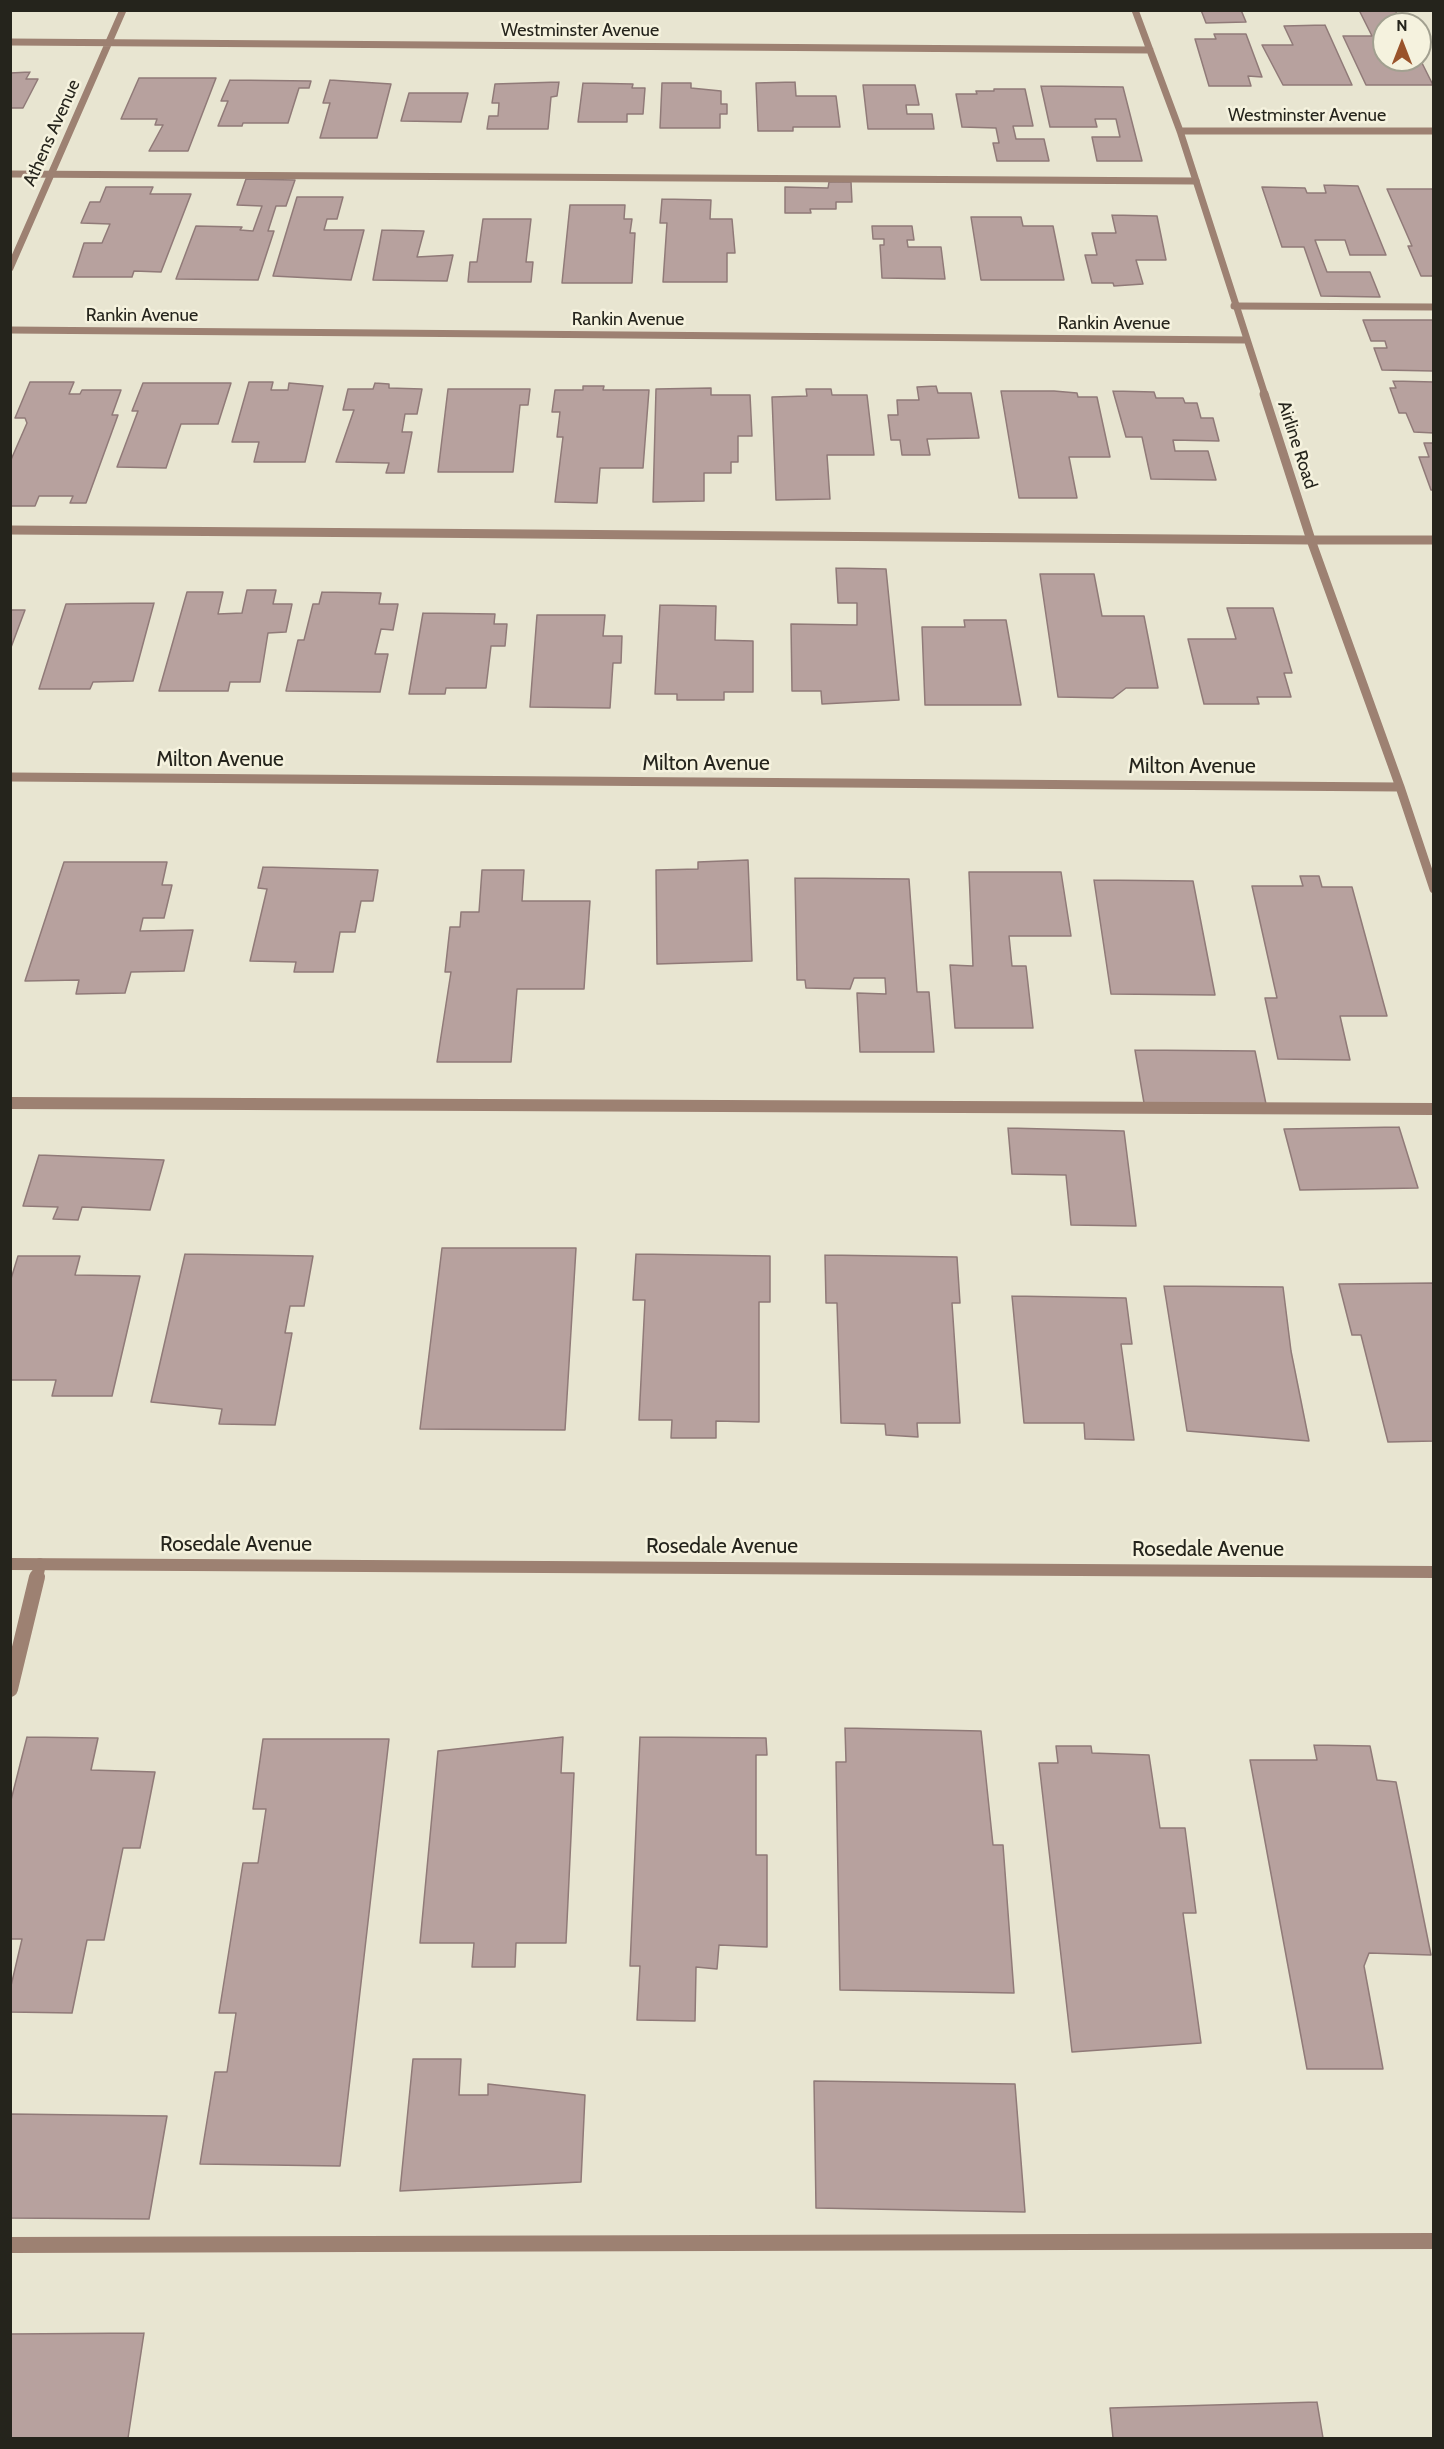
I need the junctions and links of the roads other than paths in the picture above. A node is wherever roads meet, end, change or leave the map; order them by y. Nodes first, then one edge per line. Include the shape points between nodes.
1 (123, 10) edge
2 (1135, 10) edge
3 (10, 42) edge
4 (108, 43) junction
5 (1150, 50) junction
6 (1180, 131) junction
7 (1434, 131) edge
8 (10, 174) edge
9 (51, 174) junction
10 (1196, 181) junction
11 (10, 268) edge
12 (1234, 306) junction
13 (1434, 307) edge
14 (10, 330) edge
15 (1246, 340) junction
16 (10, 530) edge
17 (1311, 540) junction
18 (1434, 540) edge
19 (10, 777) edge
20 (1400, 787) junction
21 (1431, 875) edge
22 (1434, 889) edge
23 (10, 1103) edge
24 (1434, 1109) edge
25 (10, 1564) edge
26 (40, 1564) junction
27 (1434, 1572) edge
28 (10, 1689) edge
29 (1434, 2241) edge
30 (10, 2245) edge

1 - 4 street, Athens Avenue
2 - 5 street, Airline Road
3 - 4 street, Westminster Avenue
4 - 5 street, Westminster Avenue
4 - 9 street, Athens Avenue
5 - 6 street, Airline Road
6 - 7 street, Westminster Avenue
6 - 10 street, Airline Road
8 - 9 street
9 - 10 street
9 - 11 street, Athens Avenue
10 - 12 street, Airline Road
12 - 13 street
12 - 15 street, Airline Road
14 - 15 street, Rankin Avenue
15 - 17 street, Airline Road
16 - 17 street
17 - 18 street
17 - 20 street, Airline Road
19 - 20 street, Milton Avenue
20 - 21 street, Airline Road
21 - 22 street, Airline Road
23 - 24 street
25 - 26 street, Rosedale Avenue
26 - 27 street, Rosedale Avenue
26 - 28 street
29 - 30 street

